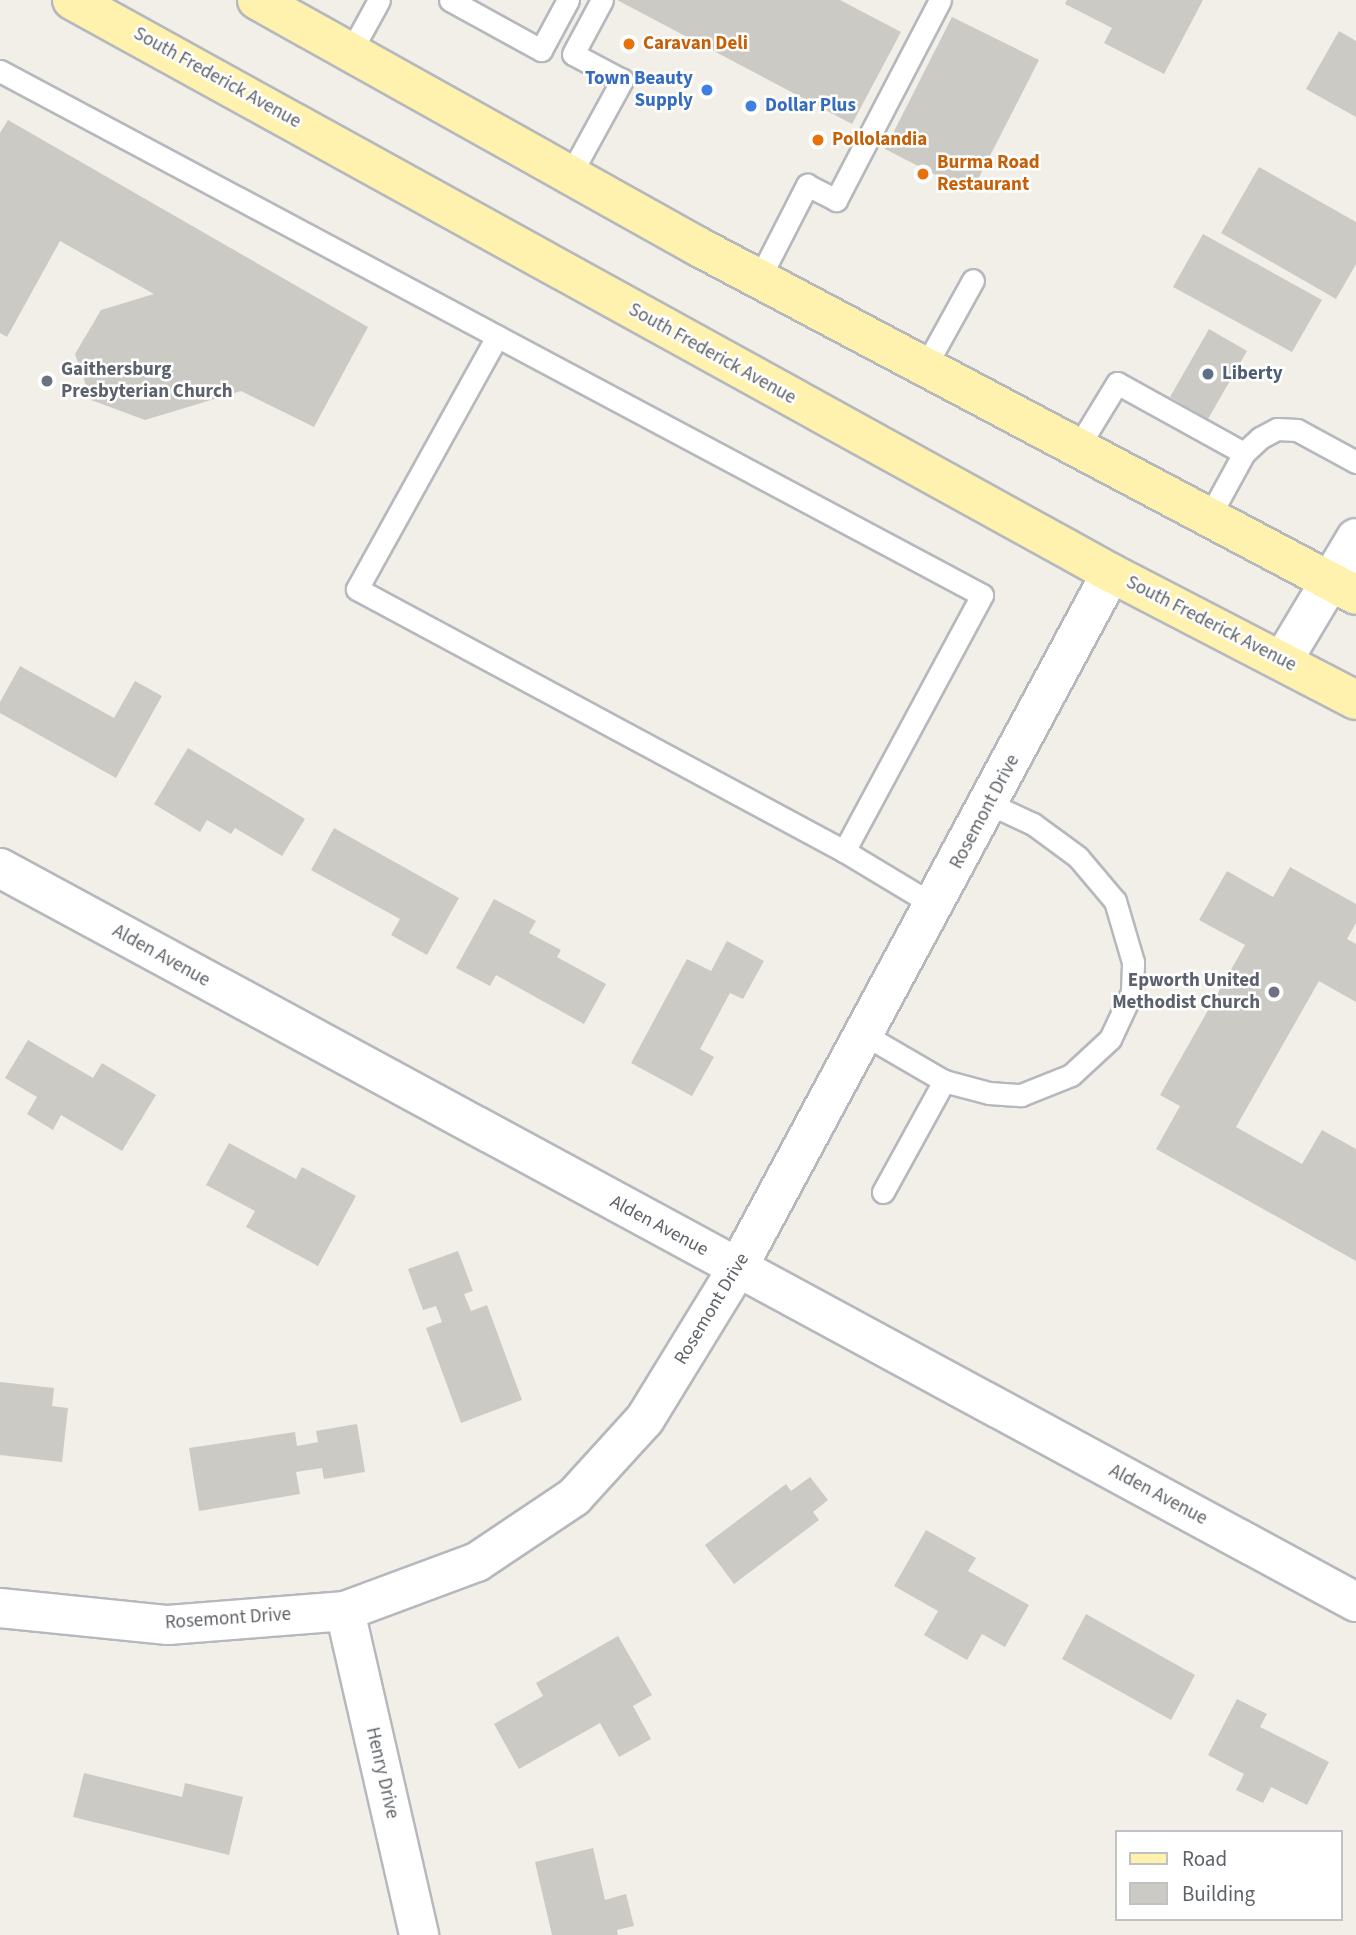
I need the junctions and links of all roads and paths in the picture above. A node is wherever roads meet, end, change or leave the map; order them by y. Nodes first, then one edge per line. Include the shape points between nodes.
1 (72, 0) edge
2 (257, 0) edge
3 (379, 0) edge
4 (450, 0) edge
5 (568, 0) edge
6 (602, 0) edge
7 (940, 0) edge
8 (350, 53) junction
9 (0, 71) edge
10 (569, 177) junction
11 (759, 279) junction
12 (973, 280) dead end
13 (497, 336) junction
14 (925, 367) junction
15 (1078, 447) junction
16 (1244, 453) junction
17 (1356, 462) edge
18 (1209, 517) junction
19 (1356, 538) edge
20 (1111, 573) junction
21 (1343, 588) edge
22 (1283, 660) junction
23 (1356, 700) edge
24 (990, 804) junction
25 (844, 851) junction
26 (0, 868) edge
27 (934, 905) junction
28 (865, 1035) junction
29 (944, 1081) junction
30 (883, 1192) dead end
31 (737, 1269) junction
32 (1356, 1602) edge
33 (0, 1608) edge
34 (345, 1611) junction
35 (419, 1935) edge

1 - 20 main road, South Frederick Avenue
2 - 8 main road
3 - 8 lane
4 - 5 lane via 541,50
6 - 10 lane via 573,54 622,80
7 - 11 lane via 836,200 807,184
8 - 10 main road
9 - 13 lane
10 - 11 main road
11 - 14 main road
12 - 14 lane
13 - 25 lane via 982,595
13 - 25 lane via 358,589
14 - 15 main road
15 - 16 lane via 1117,383
15 - 18 main road
16 - 17 lane via 1278,429 1297,430
16 - 18 lane
18 - 21 main road
19 - 21 street
20 - 22 main road, South Frederick Avenue
20 - 24 street, Rosemont Drive
21 - 22 street
22 - 23 main road, South Frederick Avenue
24 - 27 street, Rosemont Drive
24 - 29 lane via 1033,824 1078,857 1115,901 1133,962 1132,992 1110,1039 1092,1060 1048,1086 1010,1095
25 - 27 lane
26 - 31 street, Alden Avenue
27 - 28 street, Rosemont Drive
28 - 29 lane
28 - 31 street, Rosemont Drive
29 - 30 lane
31 - 32 street, Alden Avenue
31 - 34 street, Rosemont Drive via 645,1419 574,1497 477,1562
33 - 34 street, Rosemont Drive via 168,1625
34 - 35 street, Henry Drive

